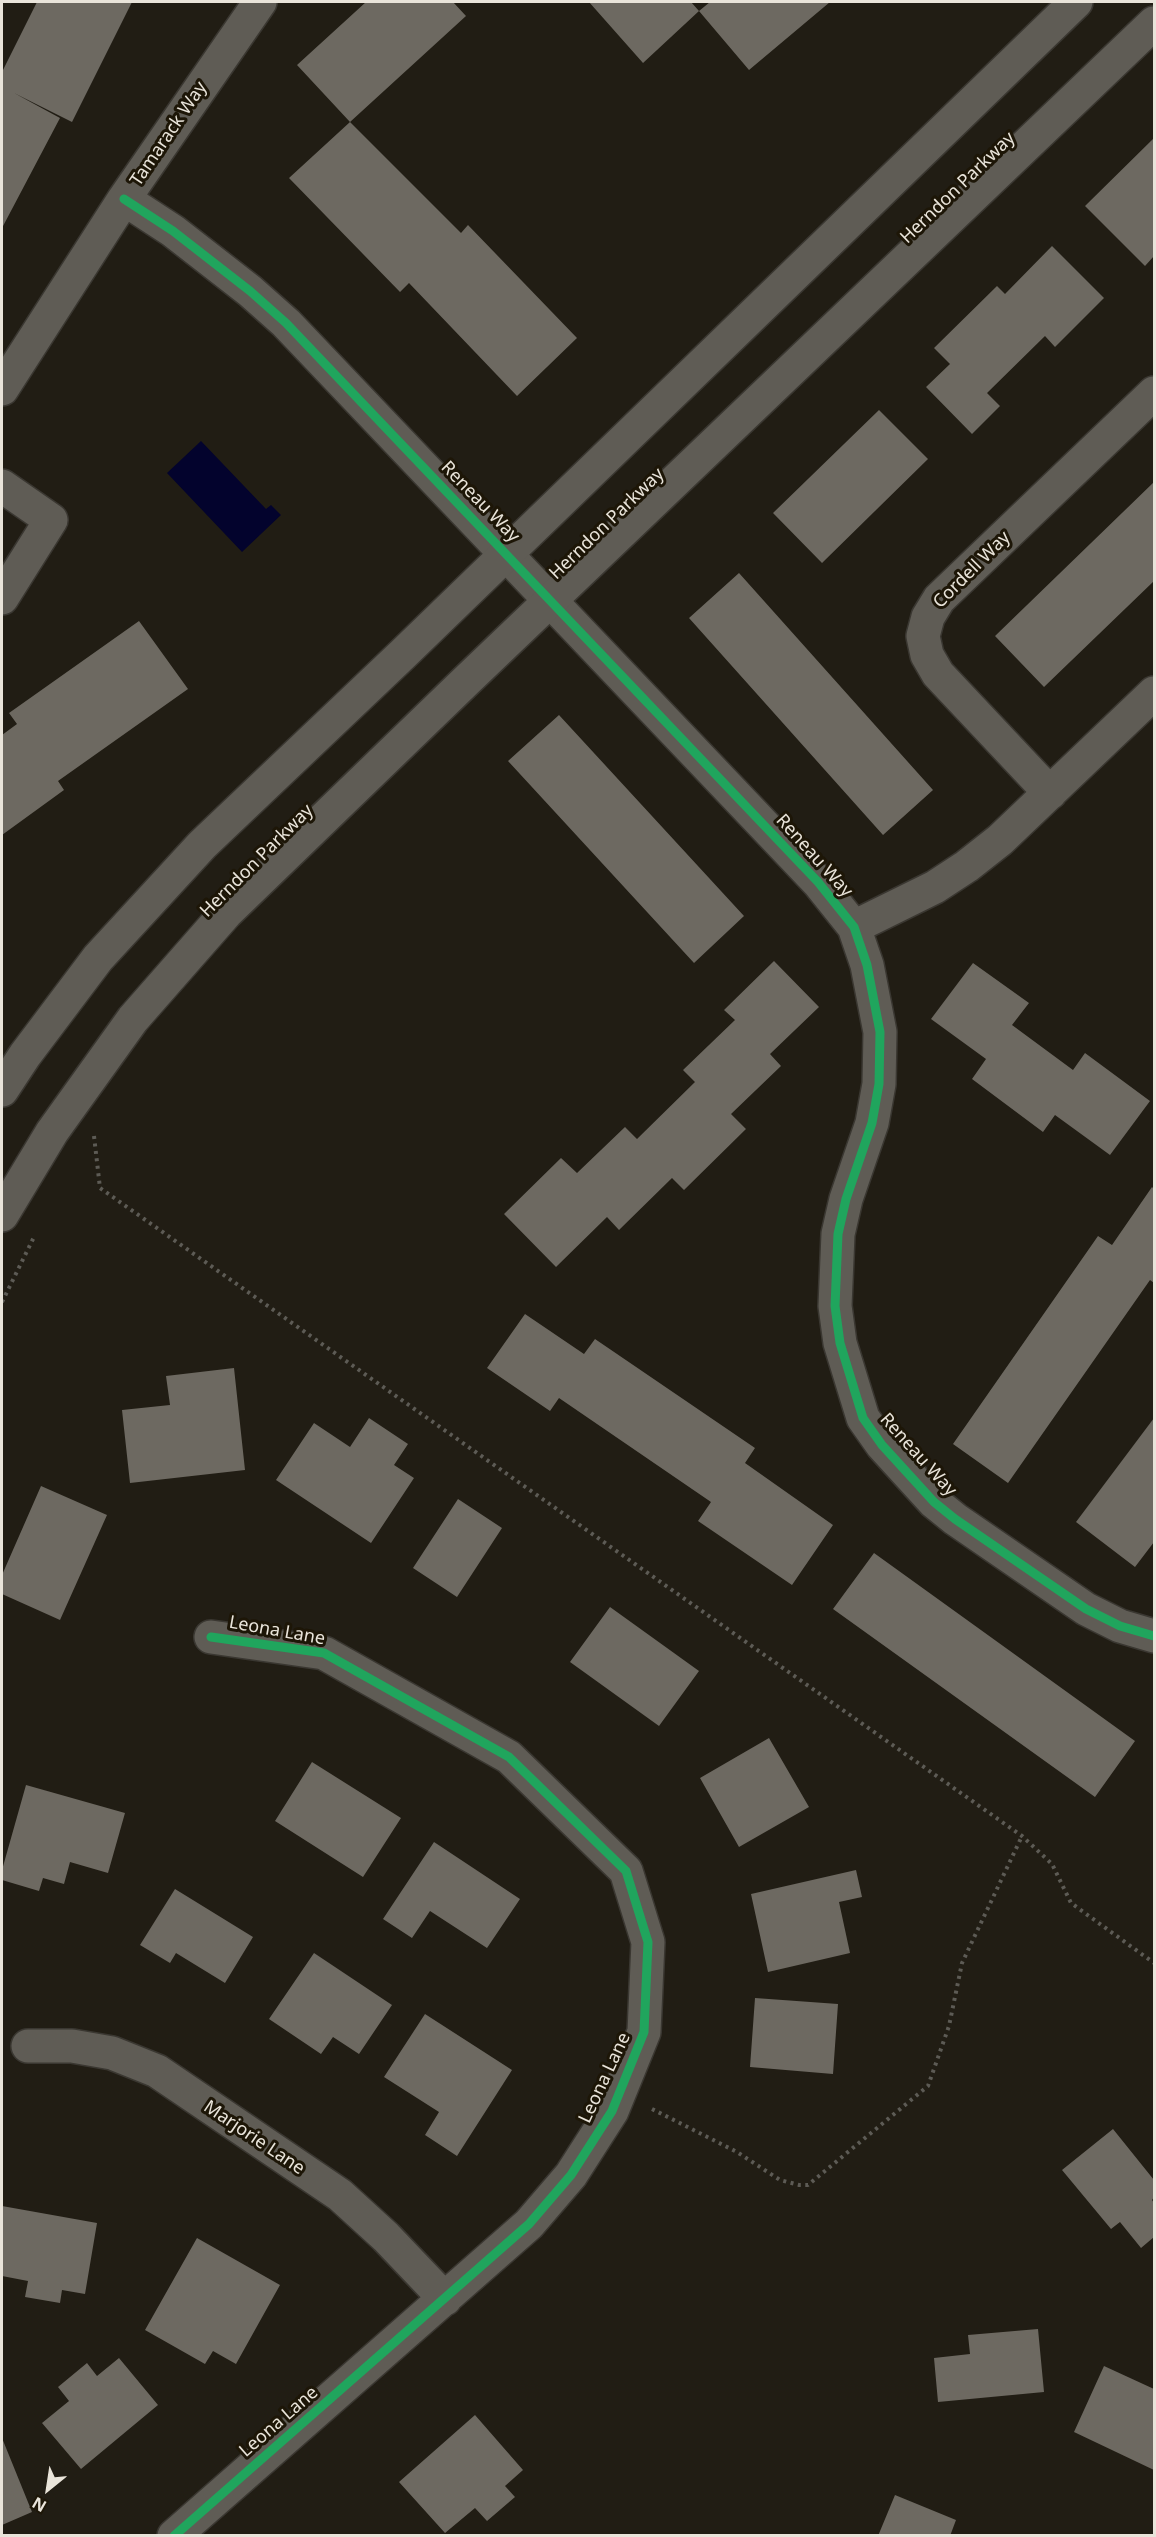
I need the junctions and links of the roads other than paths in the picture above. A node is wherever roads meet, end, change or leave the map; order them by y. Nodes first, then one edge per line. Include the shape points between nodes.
1 (260, 2) edge
2 (1076, 2) edge
3 (1155, 23) edge
4 (124, 200) junction
5 (2, 389) edge
6 (1155, 393) edge
7 (2, 486) edge
8 (506, 553) junction
9 (2, 598) edge
10 (550, 601) junction
11 (1155, 693) edge
12 (1050, 793) junction
13 (854, 927) junction
14 (2, 1090) edge
15 (2, 1215) edge
16 (1155, 1636) edge
17 (211, 1637) dead end
18 (28, 2046) dead end
19 (445, 2299) junction
20 (174, 2535) edge

1 - 4 street, Tamarack Way
2 - 8 street
3 - 10 street, Herndon Parkway
4 - 5 street, Tamarack Way
4 - 8 street, Reneau Way via 173,231 286,323
6 - 12 street, Cordell Way via 939,599 923,636 927,655 938,674
7 - 9 street via 51,520
8 - 10 street, Reneau Way
8 - 14 street via 149,900 72,991
10 - 13 street, Reneau Way via 818,882
10 - 15 street, Herndon Parkway via 226,913 133,1019 65,1114
11 - 12 street
12 - 13 street via 967,866
13 - 16 street, Reneau Way via 867,965 880,1032 879,1084 872,1123 838,1234 835,1306 840,1343 863,1418 882,1445 934,1502 955,1519 1086,1609 1120,1626
17 - 19 street, Leona Lane via 324,1653 410,1700 508,1757 626,1871 648,1942 644,2032 612,2111 564,2183 529,2224
18 - 19 street, Marjorie Lane via 72,2046 112,2053 157,2072 340,2195
19 - 20 street, Leona Lane

